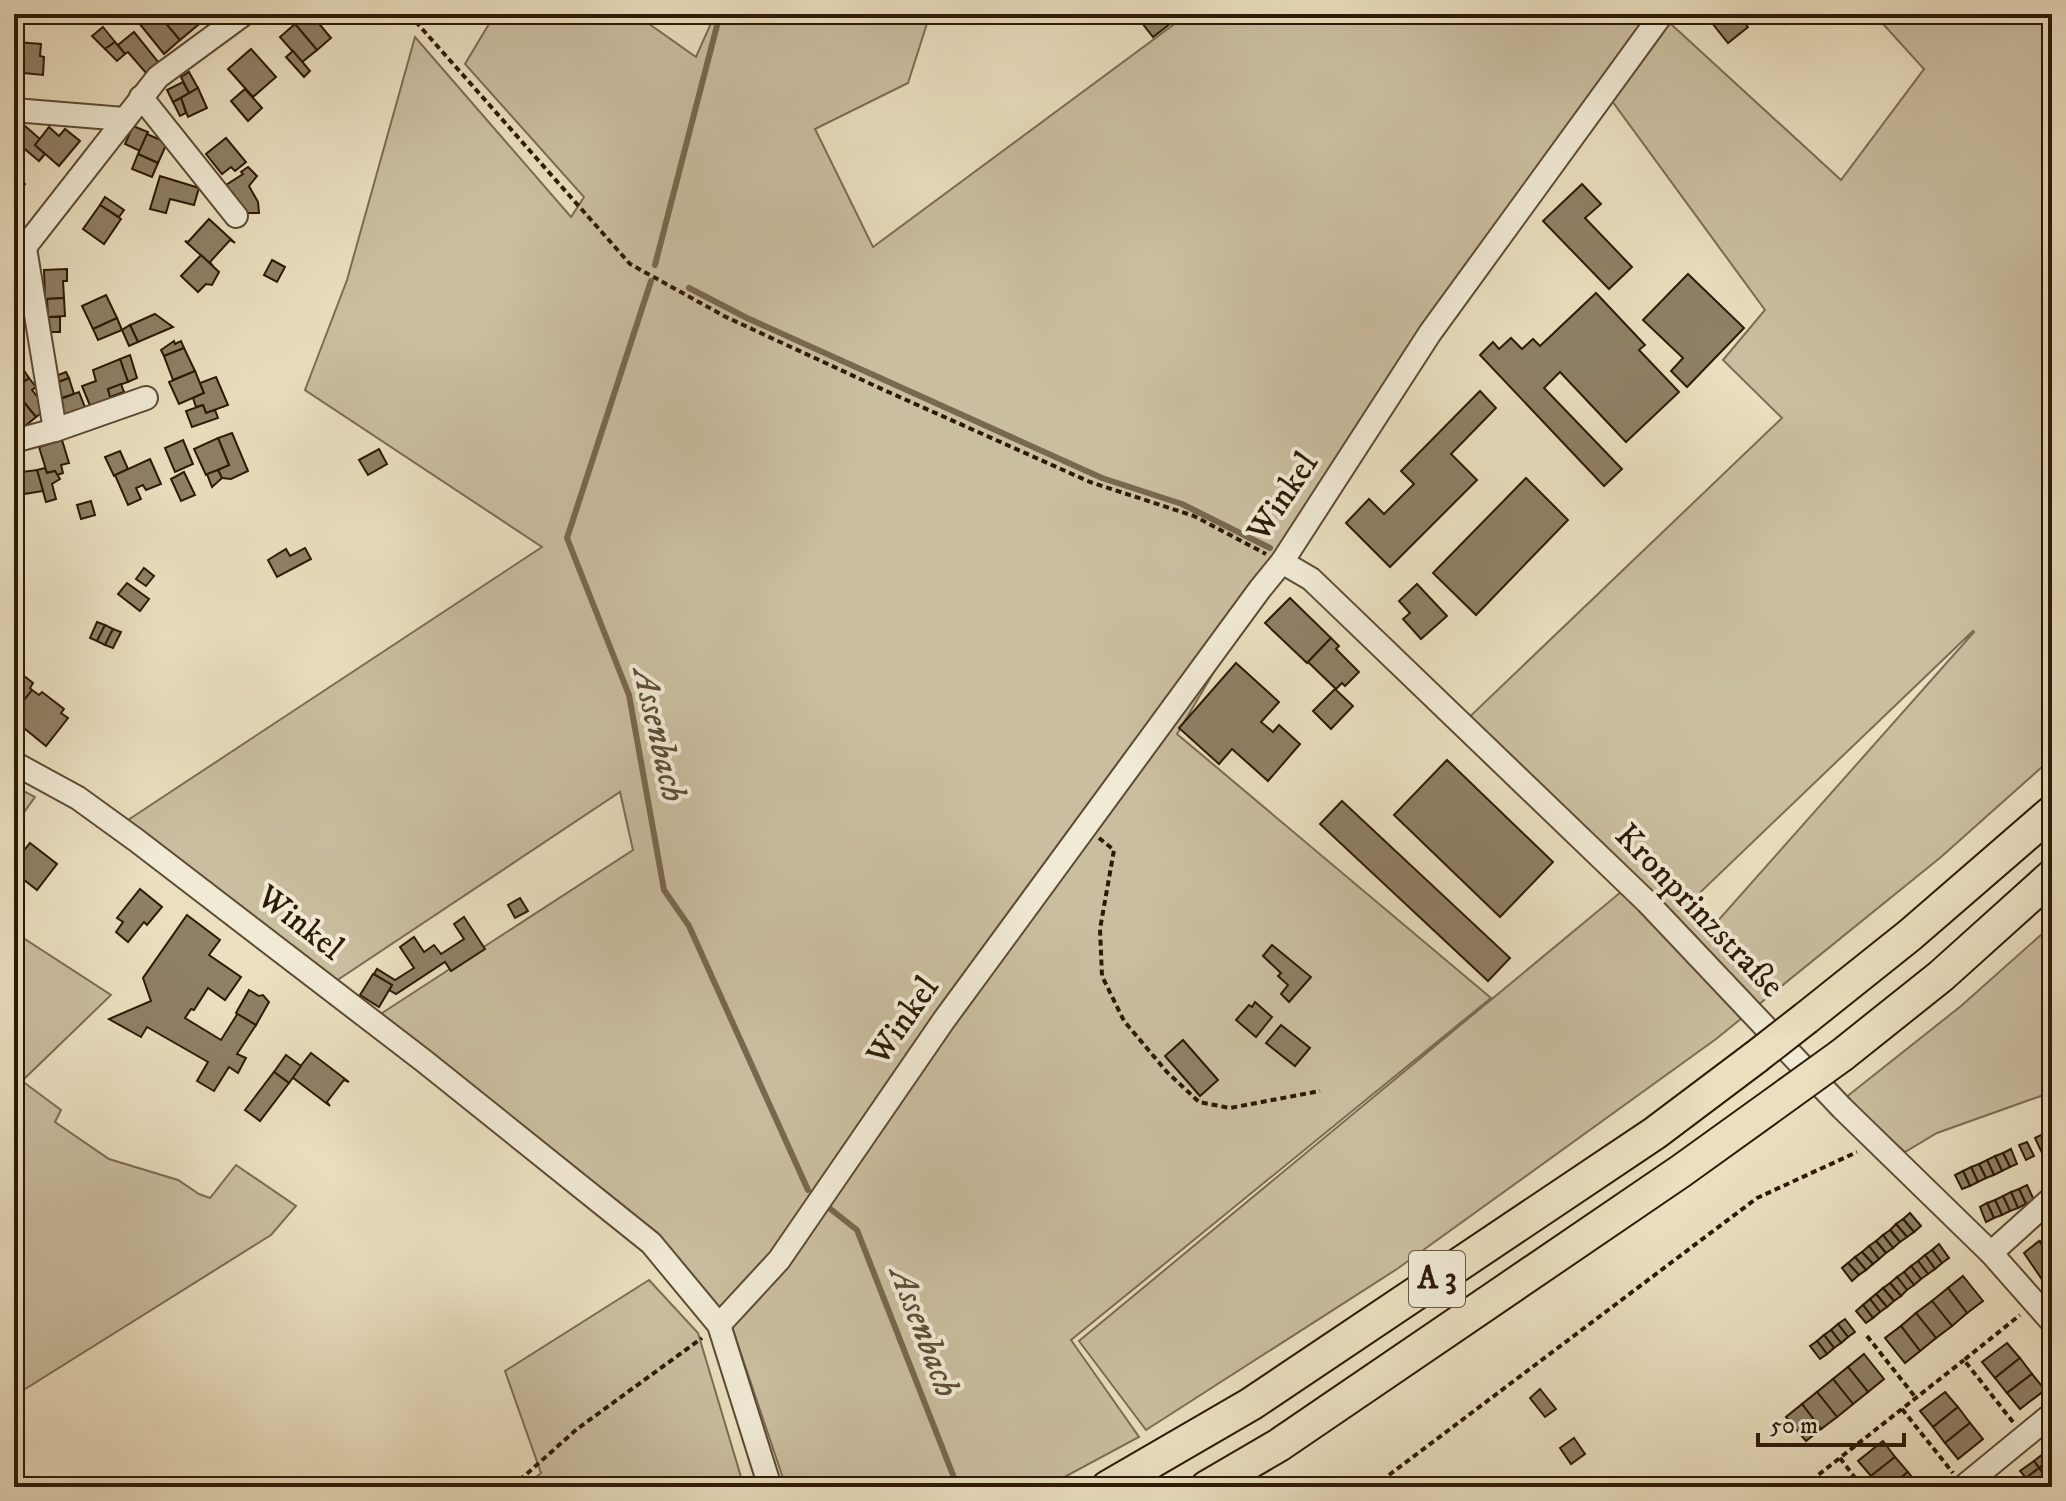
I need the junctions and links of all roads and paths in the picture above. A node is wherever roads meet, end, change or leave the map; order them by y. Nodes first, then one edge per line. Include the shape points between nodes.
1 (244, 14) edge
2 (409, 14) edge
3 (1662, 14) edge
4 (141, 97) junction
5 (17, 104) edge
6 (124, 119) junction
7 (236, 216) dead end
8 (20, 255) edge
9 (146, 398) dead end
10 (55, 430) junction
11 (14, 441) edge
12 (1282, 562) junction
13 (14, 763) edge
14 (2052, 812) edge
15 (1087, 828) junction
16 (2052, 876) edge
17 (1320, 1091) dead end
18 (1877, 1141) junction
19 (2052, 1198) edge
20 (1991, 1253) junction
21 (2033, 1302) junction
22 (2052, 1322) edge
23 (719, 1325) junction
24 (1867, 1336) dead end
25 (1964, 1360) junction
26 (1916, 1398) junction
27 (1902, 1409) junction
28 (2052, 1414) edge
29 (2024, 1437) junction
30 (1840, 1458) junction
31 (512, 1487) edge
32 (770, 1487) edge
33 (1108, 1487) edge
34 (1207, 1487) edge
35 (1373, 1487) edge
36 (1803, 1487) edge
37 (1862, 1487) edge
38 (1963, 1487) edge

1 - 4 street via 158,77
2 - 12 path via 630,264 726,317 884,390 1090,482 1194,516
3 - 12 street, Winkel via 1430,333
4 - 6 street
4 - 7 street
5 - 6 street
6 - 8 street
8 - 10 street
9 - 10 street
10 - 11 street
12 - 15 street, Winkel
12 - 18 street, Kronprinzstraße via 1311,579 1647,902
13 - 23 street, Winkel via 78,798 136,840 424,1061 651,1243
14 - 33 highway, A 3, bridge via 1910,935 1655,1133 1251,1404
15 - 17 path via 1114,850 1100,929 1102,976 1124,1021 1167,1072 1199,1102 1230,1108
15 - 23 street, Winkel via 944,1020 779,1260
16 - 34 highway, A 3, bridge via 1941,976 1842,1055 1279,1445
18 - 20 street, Kronprinzstraße
18 - 35 path via 1757,1198
19 - 20 street
20 - 21 street, Kronprinzstraße
21 - 22 street, Kronprinzstraße
21 - 25 path
23 - 31 path via 577,1429
23 - 32 street
24 - 26 path
25 - 26 path
25 - 29 path
26 - 27 path
27 - 30 path
27 - 38 path
28 - 29 street
29 - 38 street
30 - 36 path
30 - 37 path

